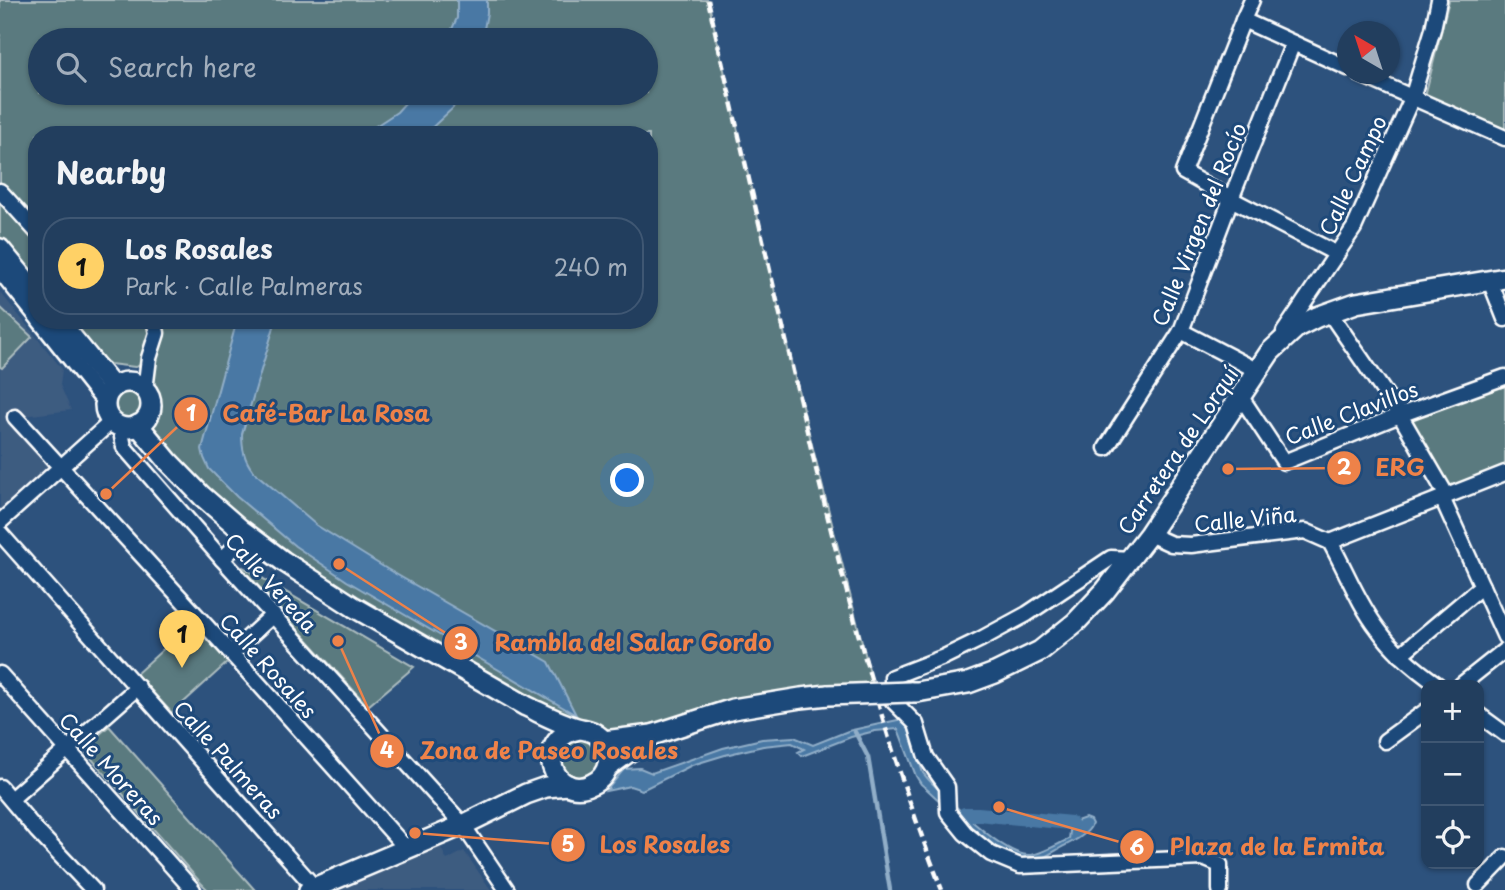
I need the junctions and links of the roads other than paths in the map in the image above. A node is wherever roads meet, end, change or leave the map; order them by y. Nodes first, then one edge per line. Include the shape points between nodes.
1 (1252, 0) edge
2 (1439, 0) edge
3 (1242, 20) junction
4 (1293, 43) junction
5 (1337, 63) edge
6 (1381, 84) edge
7 (1412, 98) junction
8 (1505, 138) edge
9 (0, 191) edge
10 (1231, 199) junction
11 (28, 222) edge
12 (0, 249) edge
13 (1337, 254) junction
14 (0, 271) edge
15 (1498, 279) edge
16 (28, 283) edge
17 (28, 306) edge
18 (1329, 312) junction
19 (1505, 319) edge
20 (47, 329) edge
21 (64, 329) edge
22 (156, 329) edge
23 (1181, 331) junction
24 (1270, 352) junction
25 (1258, 371) junction
26 (1505, 377) edge
27 (145, 390) junction
28 (1241, 397) junction
29 (118, 413) junction
30 (1400, 415) junction
31 (15, 417) dead end
32 (1106, 448) dead end
33 (61, 467) junction
34 (1505, 473) edge
35 (1445, 497) junction
36 (0, 522) edge
37 (0, 533) edge
38 (1149, 534) junction
39 (248, 535) junction
40 (1331, 542) junction
41 (222, 559) junction
42 (1131, 559) junction
43 (1482, 586) junction
44 (273, 615) junction
45 (1504, 630) edge
46 (1505, 650) edge
47 (231, 653) junction
48 (1400, 655) junction
49 (0, 674) edge
50 (1431, 680) edge
51 (1467, 680) edge
52 (138, 687) junction
53 (527, 706) junction
54 (1421, 715) edge
55 (1484, 718) edge
56 (1502, 728) edge
57 (580, 729) junction
58 (652, 734) junction
59 (604, 741) junction
60 (1385, 741) dead end
61 (68, 749) junction
62 (552, 755) junction
63 (608, 767) junction
64 (568, 785) junction
65 (0, 787) edge
66 (526, 794) junction
67 (11, 799) junction
68 (463, 825) junction
69 (406, 848) junction
70 (1505, 857) edge
71 (1478, 885) dead end
72 (312, 889) edge
73 (93, 890) edge
74 (193, 890) edge
75 (507, 890) edge
76 (1220, 890) edge

1 - 3 street
2 - 7 street, Calle Campo
3 - 4 street
3 - 10 street via 1183,172
4 - 5 street
4 - 10 street, Calle Virgen del Rocío
6 - 7 street
7 - 8 street
7 - 13 street, Calle Campo via 1354,228
9 - 11 street
10 - 13 street
10 - 23 street, Calle Virgen del Rocío
12 - 16 main road
13 - 24 street, Calle Campo
14 - 17 street, Calle Vereda
15 - 18 main road, Carretera de Lorquí via 1356,303
15 - 19 street
18 - 24 main road, Carretera de Lorquí via 1297,327
18 - 30 street
20 - 29 street, Calle Vereda
21 - 29 main road
22 - 27 street
23 - 25 street
23 - 32 street, Calle Virgen del Rocío
24 - 25 main road, Carretera de Lorquí
25 - 28 main road, Carretera de Lorquí
26 - 30 street, Calle Clavillos
27 - 29 main road via 128,382
27 - 29 main road via 151,402 144,421
28 - 30 street, Calle Clavillos via 1284,462
28 - 38 main road, Carretera de Lorquí
29 - 33 street
29 - 39 main road
29 - 41 street, Calle Vereda via 124,447
30 - 35 street
31 - 33 street, Calle Rosales
33 - 36 street
33 - 47 street, Calle Rosales
34 - 35 street
35 - 40 street
35 - 43 street
37 - 52 street, Calle Palmeras
38 - 40 street, Calle Viña via 1171,544 1191,545 1305,531
38 - 42 main road, Carretera de Lorquí
39 - 41 street
39 - 53 main road via 318,585
40 - 48 street via 1368,615
41 - 44 street, Calle Vereda
42 - 58 main road, Carretera de Lorquí, bridge via 1076,622 1040,651 968,683 910,692 801,698 733,709
42 - 76 street via 1111,558 981,639 892,677 892,700 916,724 926,757 947,788 948,813 991,854 1020,866 1203,858 1220,865
43 - 45 street
43 - 48 street
44 - 47 street
44 - 68 street, Calle Vereda
46 - 51 street
47 - 69 street, Calle Rosales
48 - 50 street
49 - 61 street, Calle Moreras
52 - 61 street
52 - 72 street, Calle Palmeras
53 - 57 main road
53 - 62 main road via 548,733
54 - 60 street
55 - 56 street
57 - 59 main road
57 - 62 main road via 562,735
58 - 59 main road
58 - 63 main road
59 - 63 main road
61 - 67 street
61 - 74 street, Calle Moreras
62 - 64 main road via 554,771
62 - 66 main road via 541,779
63 - 64 main road via 597,782 577,788
64 - 66 main road
65 - 67 street
66 - 68 main road
67 - 73 street
68 - 69 main road
68 - 75 street, Calle Vereda
69 - 72 main road
70 - 71 street

